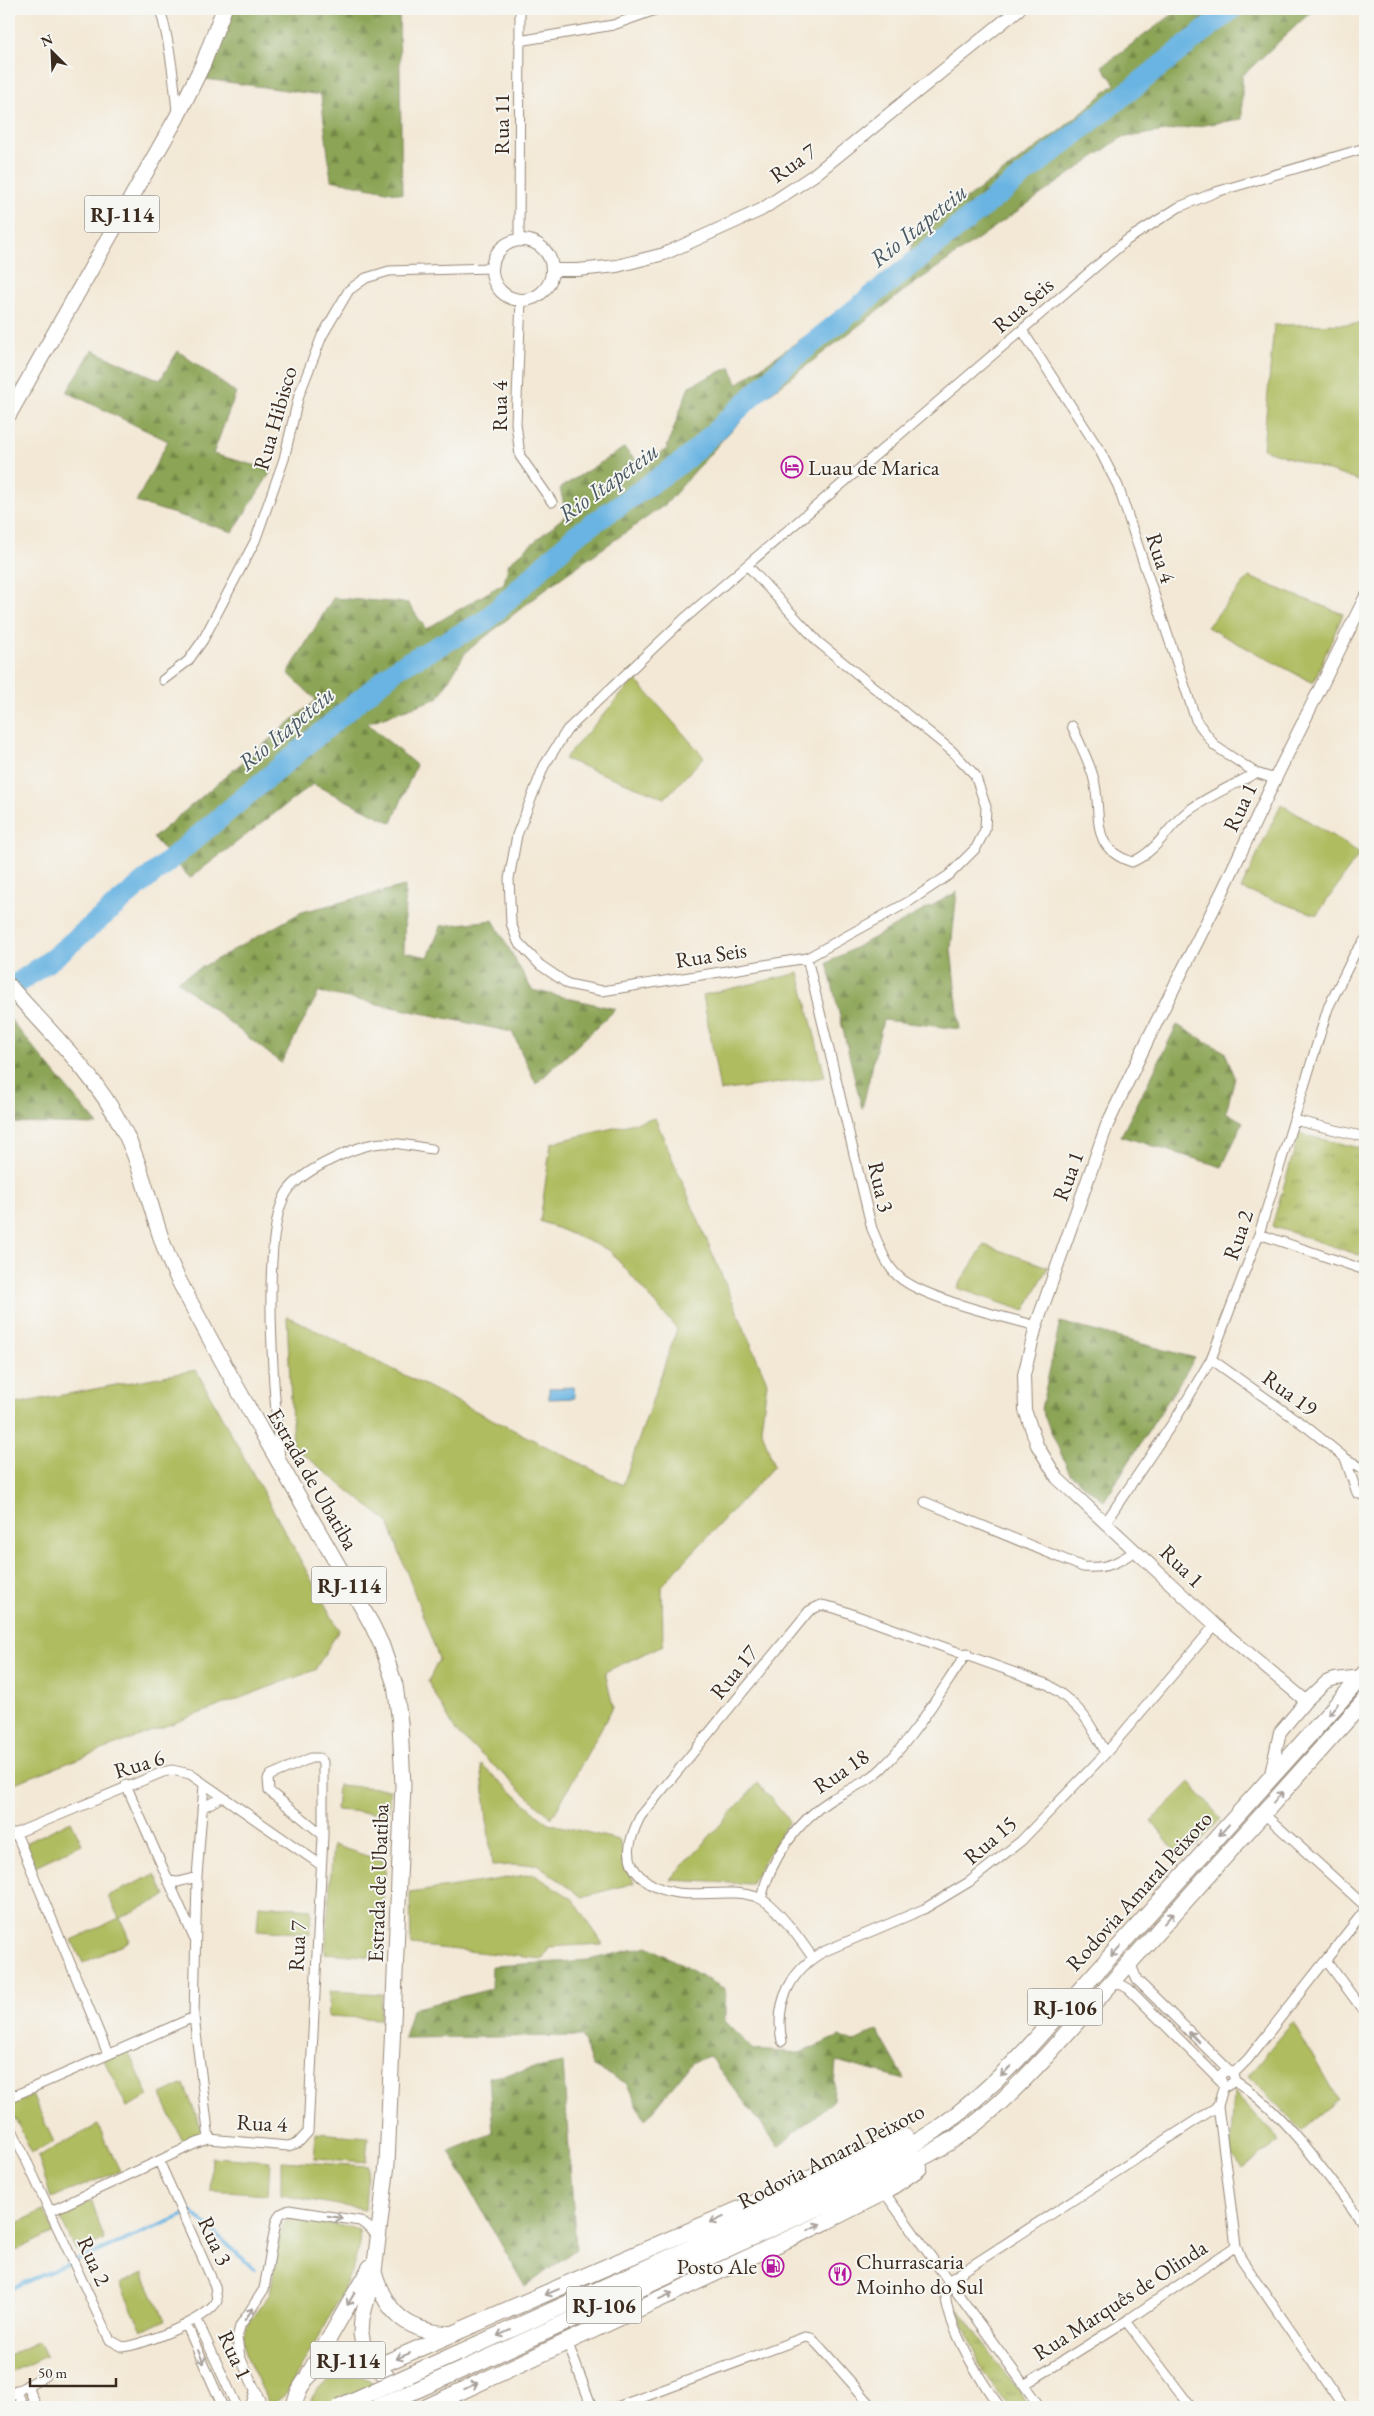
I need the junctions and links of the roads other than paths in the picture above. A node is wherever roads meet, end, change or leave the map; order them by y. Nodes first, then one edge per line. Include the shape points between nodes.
1 (160, 9) edge
2 (224, 9) edge
3 (520, 9) edge
4 (658, 9) edge
5 (1019, 9) edge
6 (519, 41) junction
7 (177, 118) junction
8 (1365, 148) edge
9 (519, 239) junction
10 (491, 268) junction
11 (552, 270) junction
12 (521, 300) junction
13 (1022, 330) junction
14 (9, 414) edge
15 (552, 502) dead end
16 (747, 565) junction
17 (1365, 598) edge
18 (163, 680) dead end
19 (1072, 726) dead end
20 (1256, 774) junction
21 (1274, 779) junction
22 (1365, 940) edge
23 (807, 958) junction
24 (9, 986) edge
25 (1294, 1120) junction
26 (1365, 1137) edge
27 (432, 1149) dead end
28 (1259, 1234) junction
29 (1365, 1270) edge
30 (1036, 1326) junction
31 (1212, 1360) junction
32 (1345, 1458) junction
33 (281, 1464) junction
34 (1365, 1470) edge
35 (1365, 1496) edge
36 (925, 1502) dead end
37 (1105, 1524) junction
38 (1136, 1550) junction
39 (1215, 1625) junction
40 (967, 1653) junction
41 (1364, 1674) edge
42 (1365, 1700) edge
43 (1306, 1701) junction
44 (1106, 1753) junction
45 (1270, 1779) junction
46 (126, 1785) junction
47 (204, 1785) junction
48 (222, 1796) junction
49 (202, 1808) junction
50 (1263, 1813) junction
51 (12, 1834) edge
52 (323, 1836) junction
53 (321, 1865) junction
54 (197, 1877) junction
55 (168, 1881) junction
56 (761, 1899) junction
57 (1365, 1906) edge
58 (1365, 1910) edge
59 (196, 1940) junction
60 (813, 1958) junction
61 (1326, 1960) junction
62 (1130, 1962) junction
63 (1110, 1984) junction
64 (1365, 2013) edge
65 (194, 2017) junction
66 (782, 2041) dead end
67 (108, 2054) junction
68 (1232, 2075) junction
69 (1222, 2082) junction
70 (9, 2098) edge
71 (968, 2105) junction
72 (1218, 2106) junction
73 (9, 2123) edge
74 (308, 2132) joint
75 (209, 2139) junction
76 (952, 2141) junction
77 (159, 2161) junction
78 (884, 2192) junction
79 (51, 2211) junction
80 (1365, 2226) edge
81 (379, 2238) junction
82 (1236, 2246) junction
83 (375, 2257) junction
84 (374, 2272) junction
85 (948, 2281) junction
86 (197, 2320) junction
87 (1126, 2321) junction
88 (186, 2324) junction
89 (456, 2334) junction
90 (567, 2340) junction
91 (462, 2361) junction
92 (372, 2365) junction
93 (45, 2376) dead end
94 (27, 2385) junction
95 (302, 2385) junction
96 (1024, 2385) junction
97 (254, 2391) junction
98 (13, 2392) edge
99 (24, 2407) edge
100 (36, 2407) edge
101 (223, 2407) edge
102 (238, 2407) edge
103 (250, 2407) edge
104 (263, 2407) edge
105 (294, 2407) edge
106 (339, 2407) edge
107 (378, 2407) edge
108 (402, 2407) edge
109 (427, 2407) edge
110 (594, 2407) edge
111 (618, 2407) edge
112 (873, 2407) edge
113 (1000, 2407) edge
114 (1040, 2407) edge
115 (1191, 2407) edge
116 (1343, 2407) edge

1 - 7 street via 172,59
2 - 7 main road, RJ-114
3 - 6 street, Rua 11
4 - 6 street via 613,25
5 - 11 street, Rua 7 via 814,175 761,210 664,254 617,266
6 - 9 street, Rua 11
7 - 14 main road, RJ-114
8 - 13 street, Rua Seis via 1216,192 1179,208 1127,240
9 - 10 street via 500,248
9 - 11 street via 542,247 550,258
10 - 12 street via 497,287 503,294
10 - 18 street, Rua Hibisco via 389,271 366,278 349,290 322,336 299,395 284,458 255,541 204,640 188,660
11 - 12 street via 543,292
12 - 15 street, Rua 4 via 516,423 520,456
13 - 16 street, Rua Seis
13 - 20 street, Rua 4 via 1100,451 1118,486 1196,720 1215,746
16 - 23 street, Rua Seis via 818,642 952,751 975,775 986,807 985,830 976,848 949,875 910,901
16 - 23 street, Rua Seis via 684,619 567,730 544,766 517,835 509,878 511,923 518,942 540,965 568,984 602,992
17 - 21 street, Rua 1
19 - 20 street via 1093,774 1102,840 1118,857 1132,862 1148,855 1190,809
20 - 21 street, Rua 4
21 - 30 street, Rua 1 via 1108,1126
22 - 25 street, Rua 2 via 1328,1008
23 - 30 street, Rua 3 via 872,1229 883,1254 897,1276 919,1290
24 - 33 main road, Estrada de Ubatiba / RJ-114 via 101,1092 114,1112 131,1147 160,1236 178,1277
25 - 26 street
25 - 28 street, Rua 2
27 - 33 street via 384,1143 347,1152 301,1179 287,1191 280,1205 275,1228 272,1305
28 - 29 street
28 - 31 street, Rua 2
30 - 37 street, Rua 1 via 1024,1375 1025,1410 1037,1445 1057,1478
31 - 32 street, Rua 19
31 - 37 street, Rua 2
32 - 34 street, Rua 19
32 - 35 street via 1357,1493
33 - 81 main road, Estrada de Ubatiba / RJ-114 via 382,1646 398,1705 403,1785 400,1894 387,2164
36 - 38 street via 1083,1567 1102,1568 1120,1562
37 - 38 street, Rua 1
38 - 39 street, Rua 1
39 - 43 street, Rua 1
39 - 44 street, Rua 15
40 - 44 street, Rua 17 via 1049,1685 1071,1700 1085,1714
40 - 56 street, Rua 18 via 886,1765 868,1780 820,1807 802,1825 772,1867
40 - 56 street, Rua 17 via 829,1606 814,1607 802,1618 640,1818 630,1845 631,1865 648,1883 659,1889 681,1894 731,1894
41 - 43 street via 1326,1682
41 -> 45 highway, Rodovia Amaral Peixoto / RJ-106
50 -> 42 highway, Rodovia Amaral Peixoto / RJ-106
43 - 45 street via 1280,1732
44 - 60 street, Rua 15 via 1021,1840 969,1882 924,1909
45 -> 71 highway, Rodovia Amaral Peixoto / RJ-106 via 1028,2048
46 - 47 street, Rua 6 via 172,1770 190,1774
46 - 51 street, Rua 6
46 - 55 street
47 - 48 street, Rua 6
47 - 49 street
48 - 49 street
48 - 53 street, Rua 6
49 - 54 street
50 - 57 street
62 -> 50 highway, Rodovia Amaral Peixoto / RJ-106
51 - 67 street
52 - 52 street, Rua 7 via 323,1762 320,1758 311,1758 276,1772 268,1780 269,1791
52 - 53 street, Rua 7
53 - 74 street, Rua 7
54 - 55 street
54 - 59 street
55 - 59 street
56 - 60 street via 790,1928
58 - 61 street
59 - 65 street
60 - 66 street, Rua 15 via 800,1968 787,1988 780,2019
61 - 64 street
61 - 68 street
62 - 63 highway, Rodovia Amaral Peixoto / RJ-106
68 -> 62 street via 1137,1980
63 - 69 street via 1129,1989
63 - 76 highway, Rodovia Amaral Peixoto / RJ-106 via 1023,2081
65 - 67 street
65 - 75 street
67 - 70 street
68 - 69 street via 1222,2073
68 - 80 street via 1313,2156
69 - 72 street
71 -> 89 highway via 899,2140
71 -> 91 highway, Rodovia Amaral Peixoto / RJ-106 via 936,2130 864,2170
72 - 82 street
72 - 85 street
73 - 79 street, Rua 2
74 - 75 street, Rua 4 via 298,2143 288,2146
75 - 77 street
76 - 78 highway
76 - 91 highway, Rodovia Amaral Peixoto / RJ-106 via 844,2196
77 - 79 street
77 - 86 street, Rua 3 via 217,2294 217,2301 210,2312
78 - 85 street
90 -> 78 highway via 750,2258
79 - 88 street, Rua 2 via 105,2330 117,2346 131,2346
81 - 83 main road, Estrada de Ubatiba / RJ-114
97 -> 81 street via 238,2353 237,2339 240,2326 264,2289 280,2214 289,2210 360,2222
82 - 87 street, Rua Marquês de Olinda
82 - 116 street via 1246,2270
83 - 84 main road, Estrada de Ubatiba / RJ-114
83 -> 95 main road, Estrada de Ubatiba / RJ-114
84 - 89 main road via 383,2297 405,2322 427,2332
84 - 92 main road, Estrada de Ubatiba / RJ-114 via 361,2334
85 - 96 street
85 - 113 street via 944,2289 947,2308 971,2363
86 - 88 street, Rua 3
86 - 102 street, Rua 1
87 - 96 street, Rua Marquês de Olinda
87 - 115 street
88 -> 101 street, Rua 1
89 -> 92 highway
109 -> 90 highway
90 - 110 street
91 - 106 highway, Rodovia Amaral Peixoto / RJ-106, bridge
91 - 107 highway, Rodovia Amaral Peixoto / RJ-106, bridge
92 - 95 main road, RJ-114 via 346,2360 331,2362 317,2369
92 - 108 main road, RJ-114 via 385,2374 396,2389
93 - 94 street
94 - 98 street
94 - 100 street
95 - 105 main road, RJ-114
96 - 114 street
97 - 103 street
97 - 104 street
98 - 99 street
111 - 112 street via 805,2337 819,2346

